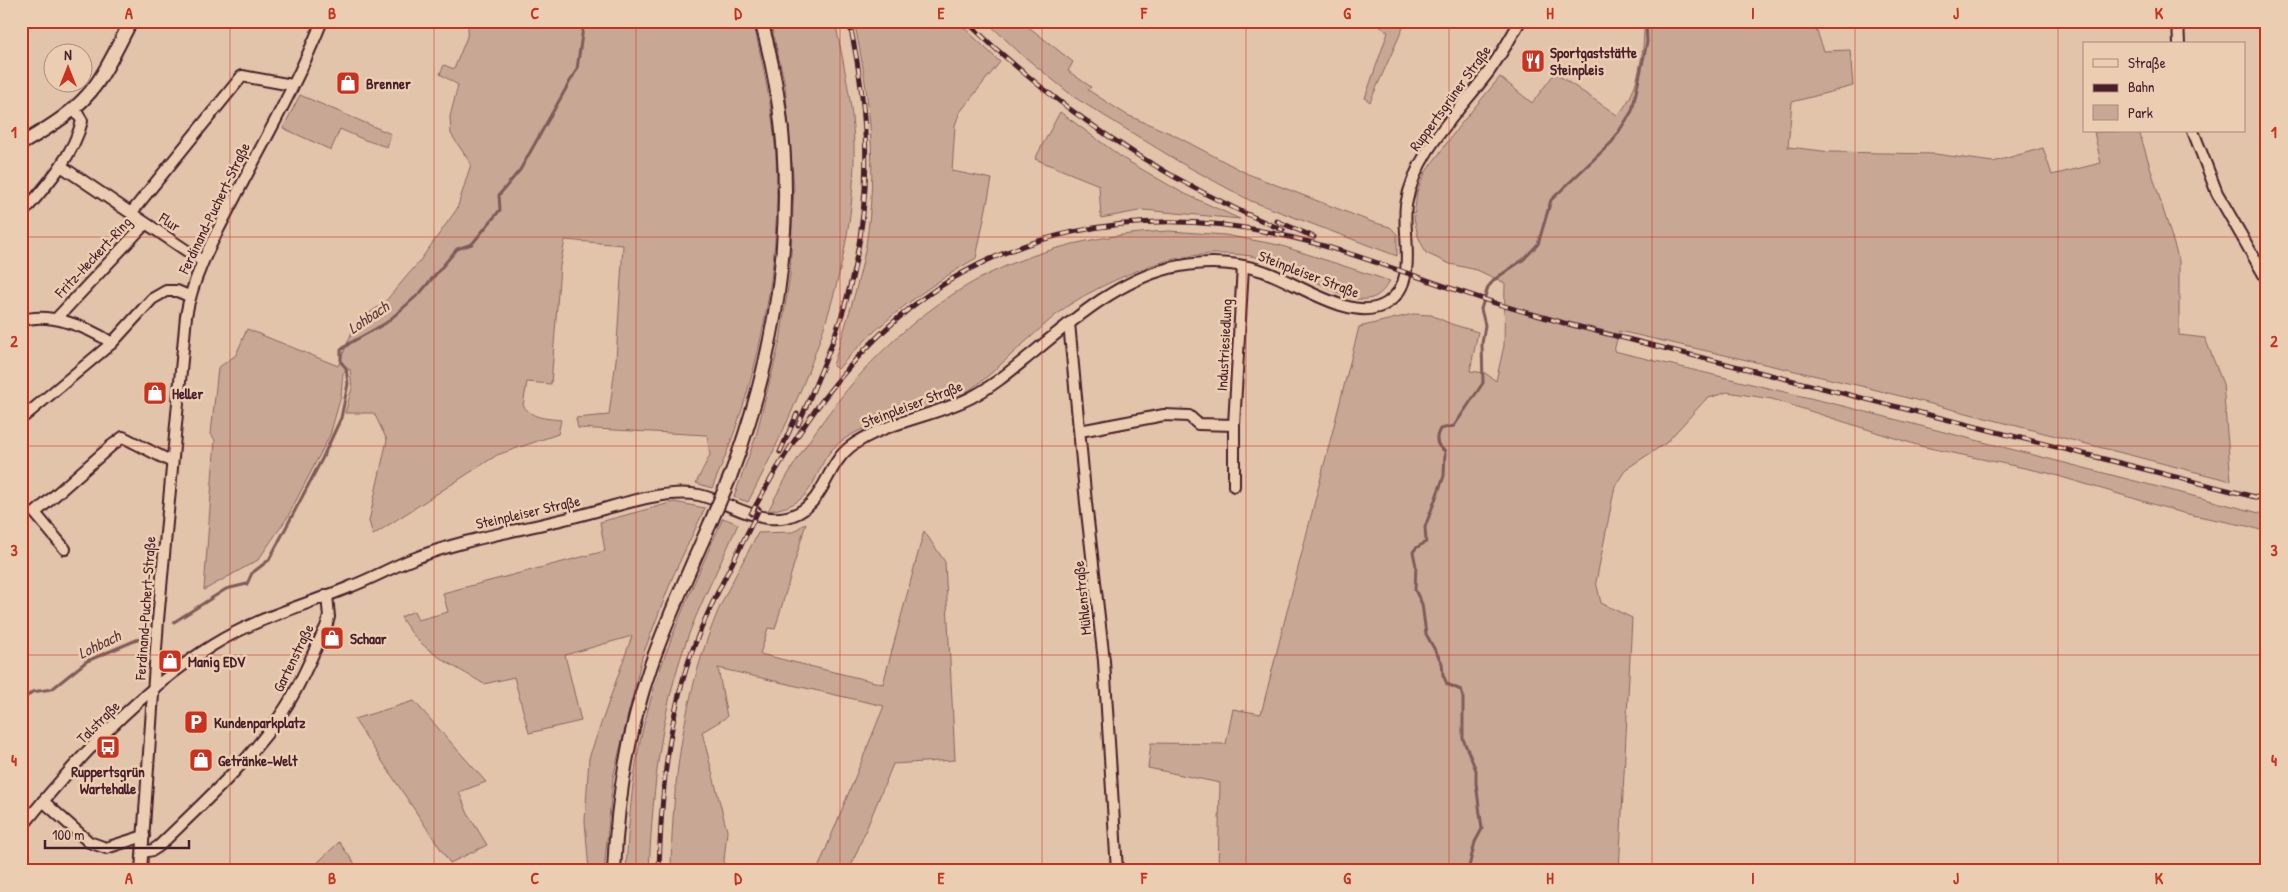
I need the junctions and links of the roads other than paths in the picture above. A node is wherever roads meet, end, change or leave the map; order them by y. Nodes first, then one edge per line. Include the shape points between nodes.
1 (130, 21) edge
2 (322, 21) edge
3 (761, 21) edge
4 (1520, 21) edge
5 (2178, 21) edge
6 (2179, 42) edge
7 (292, 85) junction
8 (74, 108) junction
9 (2193, 132) edge
10 (21, 144) edge
11 (61, 166) junction
12 (131, 212) junction
13 (21, 215) edge
14 (145, 224) junction
15 (202, 261) junction
16 (1244, 266) junction
17 (2267, 279) edge
18 (1403, 284) joint
19 (189, 296) junction
20 (56, 319) junction
21 (21, 321) edge
22 (1069, 323) junction
23 (112, 343) junction
24 (21, 419) edge
25 (1234, 425) junction
26 (1080, 431) junction
27 (172, 462) junction
28 (1234, 486) dead end
29 (65, 549) dead end
30 (327, 595) junction
31 (154, 689) junction
32 (43, 800) junction
33 (21, 828) edge
34 (144, 836) junction
35 (143, 852) junction
36 (141, 871) edge
37 (614, 871) edge
38 (1117, 871) edge

1 - 8 main road via 97,84
2 - 7 street, Ferdinand-Puchert-Straße
3 - 37 main road, bridge via 776,93 784,158 784,246 773,332 746,434 669,617 639,704 622,786
4 - 18 street, Ruppertsgrüner Straße via 1490,70 1424,158 1414,177 1405,212 1407,260
5 - 6 street
7 - 12 street via 242,76
7 - 15 street, Ferdinand-Puchert-Straße
8 - 10 main road
8 - 11 street via 82,121
9 - 17 street via 2216,193
11 - 12 street, Fritz-Heckert-Ring
11 - 13 street
12 - 14 street, Fritz-Heckert-Ring
14 - 15 street, Flur
14 - 20 street, Fritz-Heckert-Ring
15 - 19 street, Ferdinand-Puchert-Straße
16 - 18 street, Steinpleiser Straße via 1279,277 1354,310 1368,310 1390,302
16 - 22 street, Steinpleiser Straße via 1206,263 1167,269 1132,283
16 - 25 street, Industriesiedlung
19 - 23 street via 177,292 160,294
19 - 27 street, Ferdinand-Puchert-Straße
20 - 21 street, Fritz-Heckert-Ring via 33,317
20 - 23 street, Fritz-Heckert-Ring
22 - 26 street, Mühlenstraße
22 - 30 street, Steinpleiser Straße via 1000,380 974,396 941,411 866,436 835,461 812,501 792,515 760,517 699,495 652,496 441,549
23 - 24 street
25 - 26 street via 1198,424 1189,416 1164,415
25 - 28 street, Industriesiedlung
26 - 38 street, Mühlenstraße via 1104,661
27 - 29 street via 123,437 111,446 35,512
27 - 31 street, Ferdinand-Puchert-Straße
30 - 31 street, Steinpleiser Straße via 255,622 210,647
30 - 35 street, Gartenstraße via 329,617 326,627 285,709 266,735 205,801 159,846
31 - 32 street, Talstraße
31 - 34 street, Ferdinand-Puchert-Straße
32 - 33 street, Talstraße
32 - 34 street via 89,842 106,848
34 - 35 street, Ferdinand-Puchert-Straße
35 - 36 street, Ferdinand-Puchert-Straße

